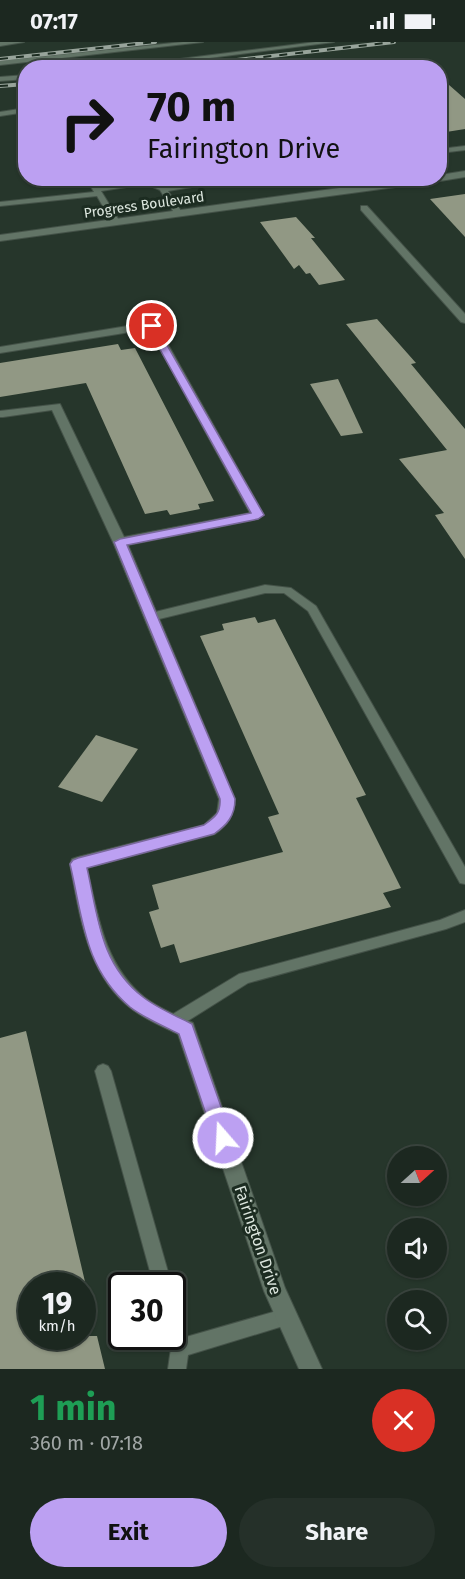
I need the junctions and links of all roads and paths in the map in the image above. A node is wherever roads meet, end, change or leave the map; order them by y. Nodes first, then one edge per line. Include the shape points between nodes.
1 (21, 42) edge
2 (200, 42) edge
3 (331, 42) edge
4 (0, 44) edge
5 (29, 60) edge
6 (179, 60) edge
7 (18, 61) edge
8 (0, 63) edge
9 (18, 78) edge
10 (0, 79) edge
11 (18, 111) edge
12 (0, 114) edge
13 (465, 148) edge
14 (447, 150) edge
15 (465, 174) edge
16 (447, 177) edge
17 (94, 186) edge
18 (127, 186) edge
19 (156, 186) edge
20 (185, 186) edge
21 (368, 186) edge
22 (163, 189) junction
23 (97, 192) junction
24 (0, 204) edge
25 (364, 208) dead end
26 (179, 214) junction
27 (116, 222) junction
28 (0, 238) edge
29 (465, 320) edge
30 (0, 350) edge
31 (3, 414) dead end
32 (120, 542) junction
33 (151, 617) junction
34 (465, 879) edge
35 (465, 916) edge
36 (173, 1022) junction
37 (103, 1071) dead end
38 (159, 1272) edge
39 (287, 1317) junction
40 (186, 1346) edge
41 (180, 1350) edge
42 (177, 1369) edge
43 (311, 1369) edge

1 - 4 lane
2 - 5 lane
3 - 6 lane
7 - 8 lane
9 - 10 lane
11 - 12 lane
13 - 14 lane
15 - 16 street, Progress Boulevard
17 - 23 lane
18 - 23 lane
19 - 22 lane
20 - 22 lane
21 - 26 street, Progress Boulevard
22 - 26 lane
23 - 24 lane via 60,200
23 - 27 lane
25 - 29 street
26 - 27 street, Progress Boulevard
27 - 28 street, Progress Boulevard
30 - 32 street via 152,326 258,515
31 - 32 street, Fairington Drive via 56,406
32 - 33 street, Fairington Drive
33 - 34 lane via 265,589 287,590 312,609
33 - 36 street, Fairington Drive via 228,799 228,809 209,830 78,864 99,954 113,979 138,1003
35 - 36 lane via 244,978
36 - 39 street, Fairington Drive via 186,1029
37 - 38 lane
39 - 40 lane
39 - 43 street, Fairington Drive
41 - 42 lane

